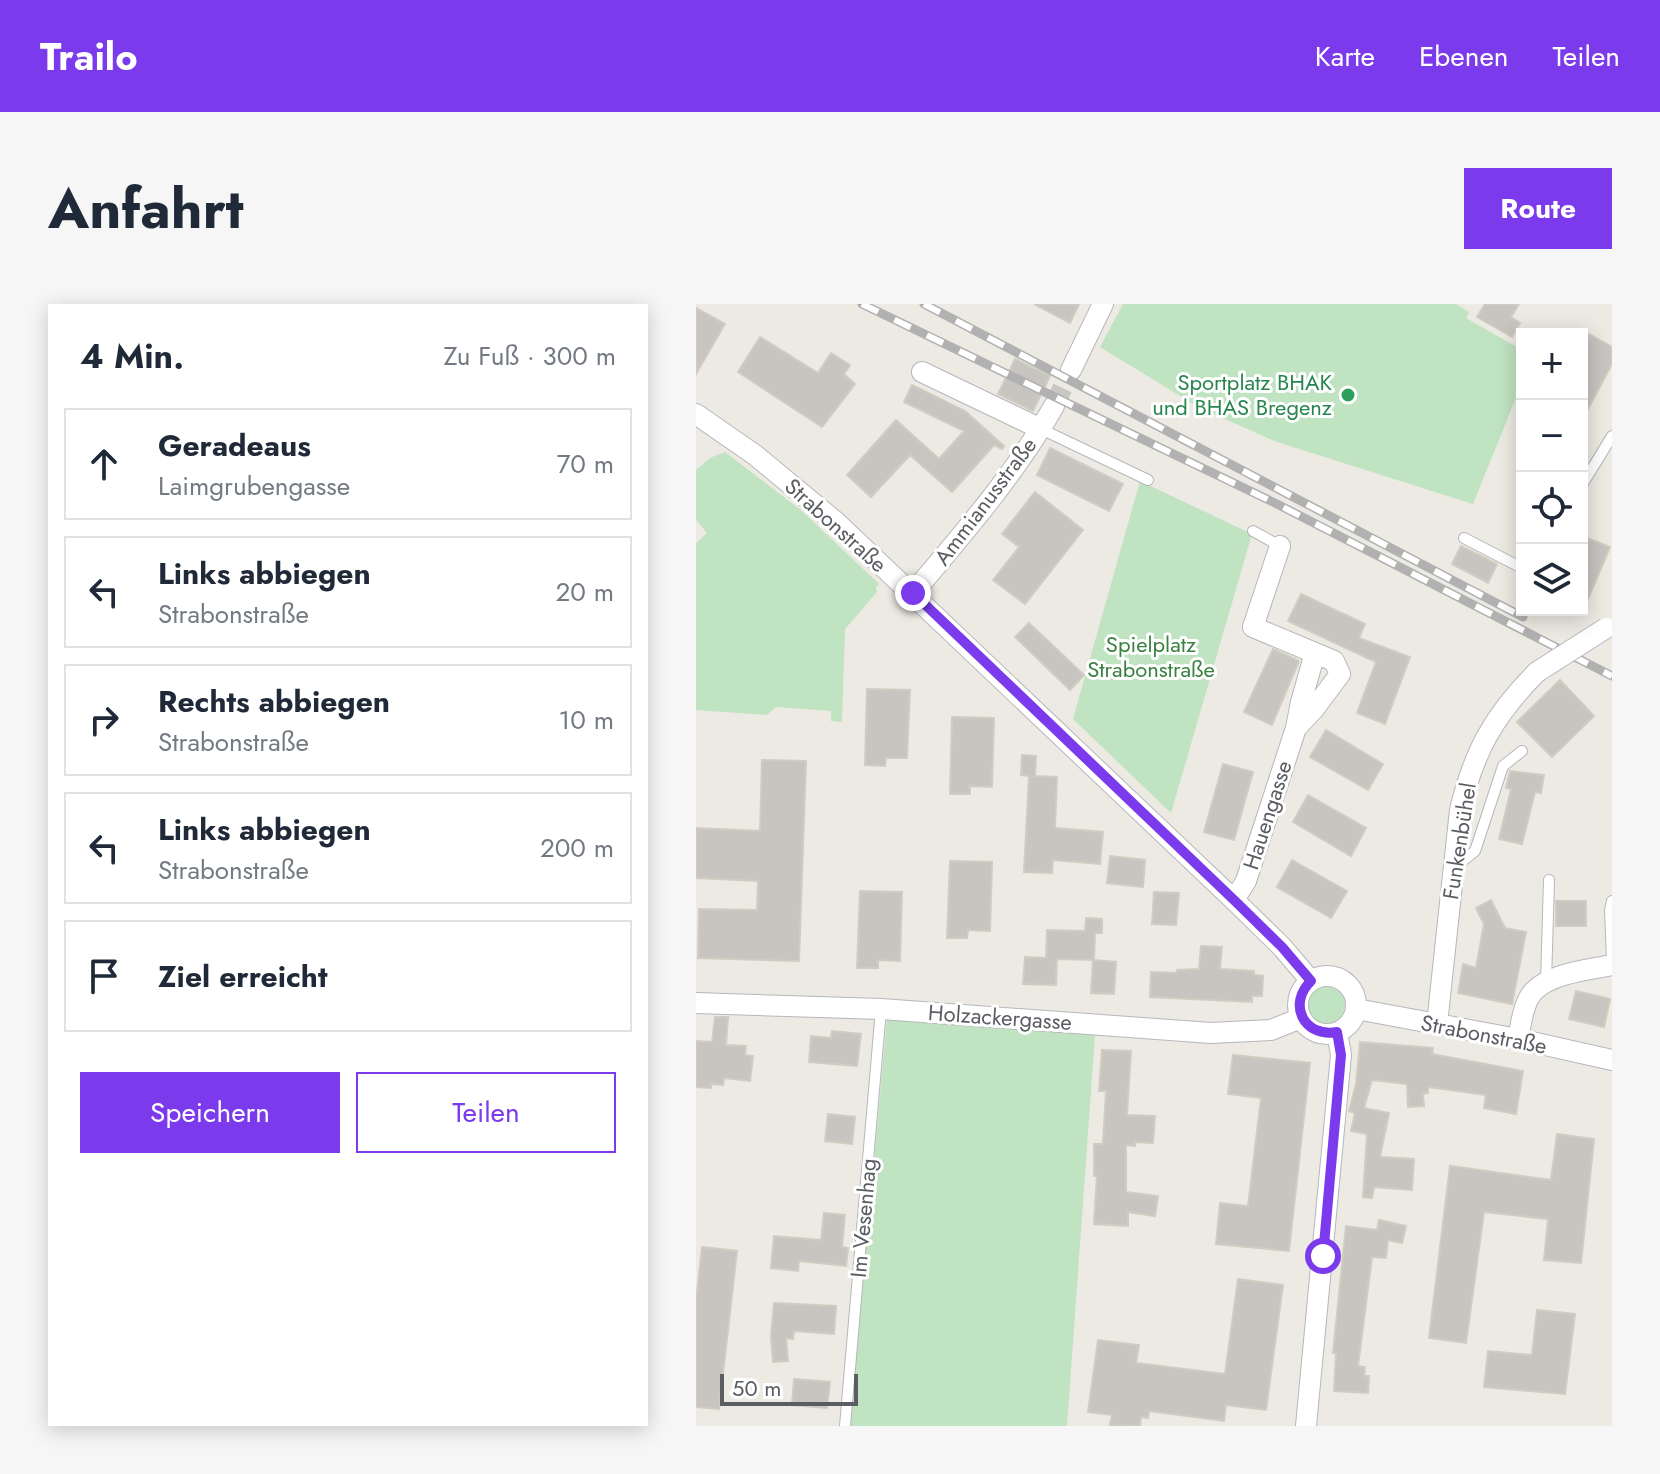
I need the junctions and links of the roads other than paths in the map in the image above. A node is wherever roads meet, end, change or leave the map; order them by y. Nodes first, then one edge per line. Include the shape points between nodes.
1 (1103, 304) edge
2 (1071, 370) tunnel mouth
3 (922, 372) dead end
4 (1054, 406) tunnel mouth
5 (696, 414) edge
6 (1041, 429) junction
7 (1612, 436) edge
8 (1588, 475) edge
9 (1148, 480) dead end
10 (1253, 531) dead end
11 (1464, 538) dead end
12 (1280, 546) joint
13 (1516, 565) edge
14 (913, 593) junction
15 (1609, 626) edge
16 (1315, 653) junction
17 (1296, 728) junction
18 (1522, 751) dead end
19 (1453, 869) junction
20 (1549, 880) dead end
21 (1234, 900) junction
22 (1612, 901) edge
23 (1612, 962) edge
24 (1311, 981) junction
25 (1546, 984) junction
26 (696, 1003) edge
27 (881, 1009) junction
28 (1356, 1009) junction
29 (1301, 1018) junction
30 (1437, 1024) junction
31 (1337, 1032) junction
32 (1518, 1039) junction
33 (1612, 1060) edge
34 (845, 1426) edge
35 (1306, 1426) edge

1 - 2 street
3 - 6 street
4 - 6 street, Ammianusstraße
5 - 14 street, Strabonstraße via 797,487
6 - 9 lane
6 - 14 street, Ammianusstraße via 978,517
7 - 8 lane
10 - 12 lane
11 - 13 lane
12 - 16 street, Hauengasse via 1253,627
14 - 21 street, Strabonstraße
15 - 19 street, Funkenbühel, bridge via 1537,672 1501,711 1476,754 1460,810
16 - 17 street, Hauengasse
16 - 17 street, Hauengasse via 1334,661 1340,674
17 - 21 street, Hauengasse via 1246,881
18 - 19 lane via 1503,766 1475,851
19 - 30 street, Funkenbühel
20 - 25 lane
21 - 24 street, Strabonstraße
22 - 23 lane
23 - 25 street
24 - 28 street via 1328,976 1344,981 1354,994
24 - 29 street via 1301,993
25 - 32 street via 1532,993
26 - 27 street, Holzackergasse
27 - 29 street, Holzackergasse via 1211,1033 1271,1030
27 - 34 lane, Im Vesenhag
28 - 30 street, Strabonstraße
28 - 31 street via 1350,1023
29 - 31 street via 1320,1033
30 - 32 street, Strabonstraße
31 - 35 street via 1341,1055
32 - 33 street, Strabonstraße

